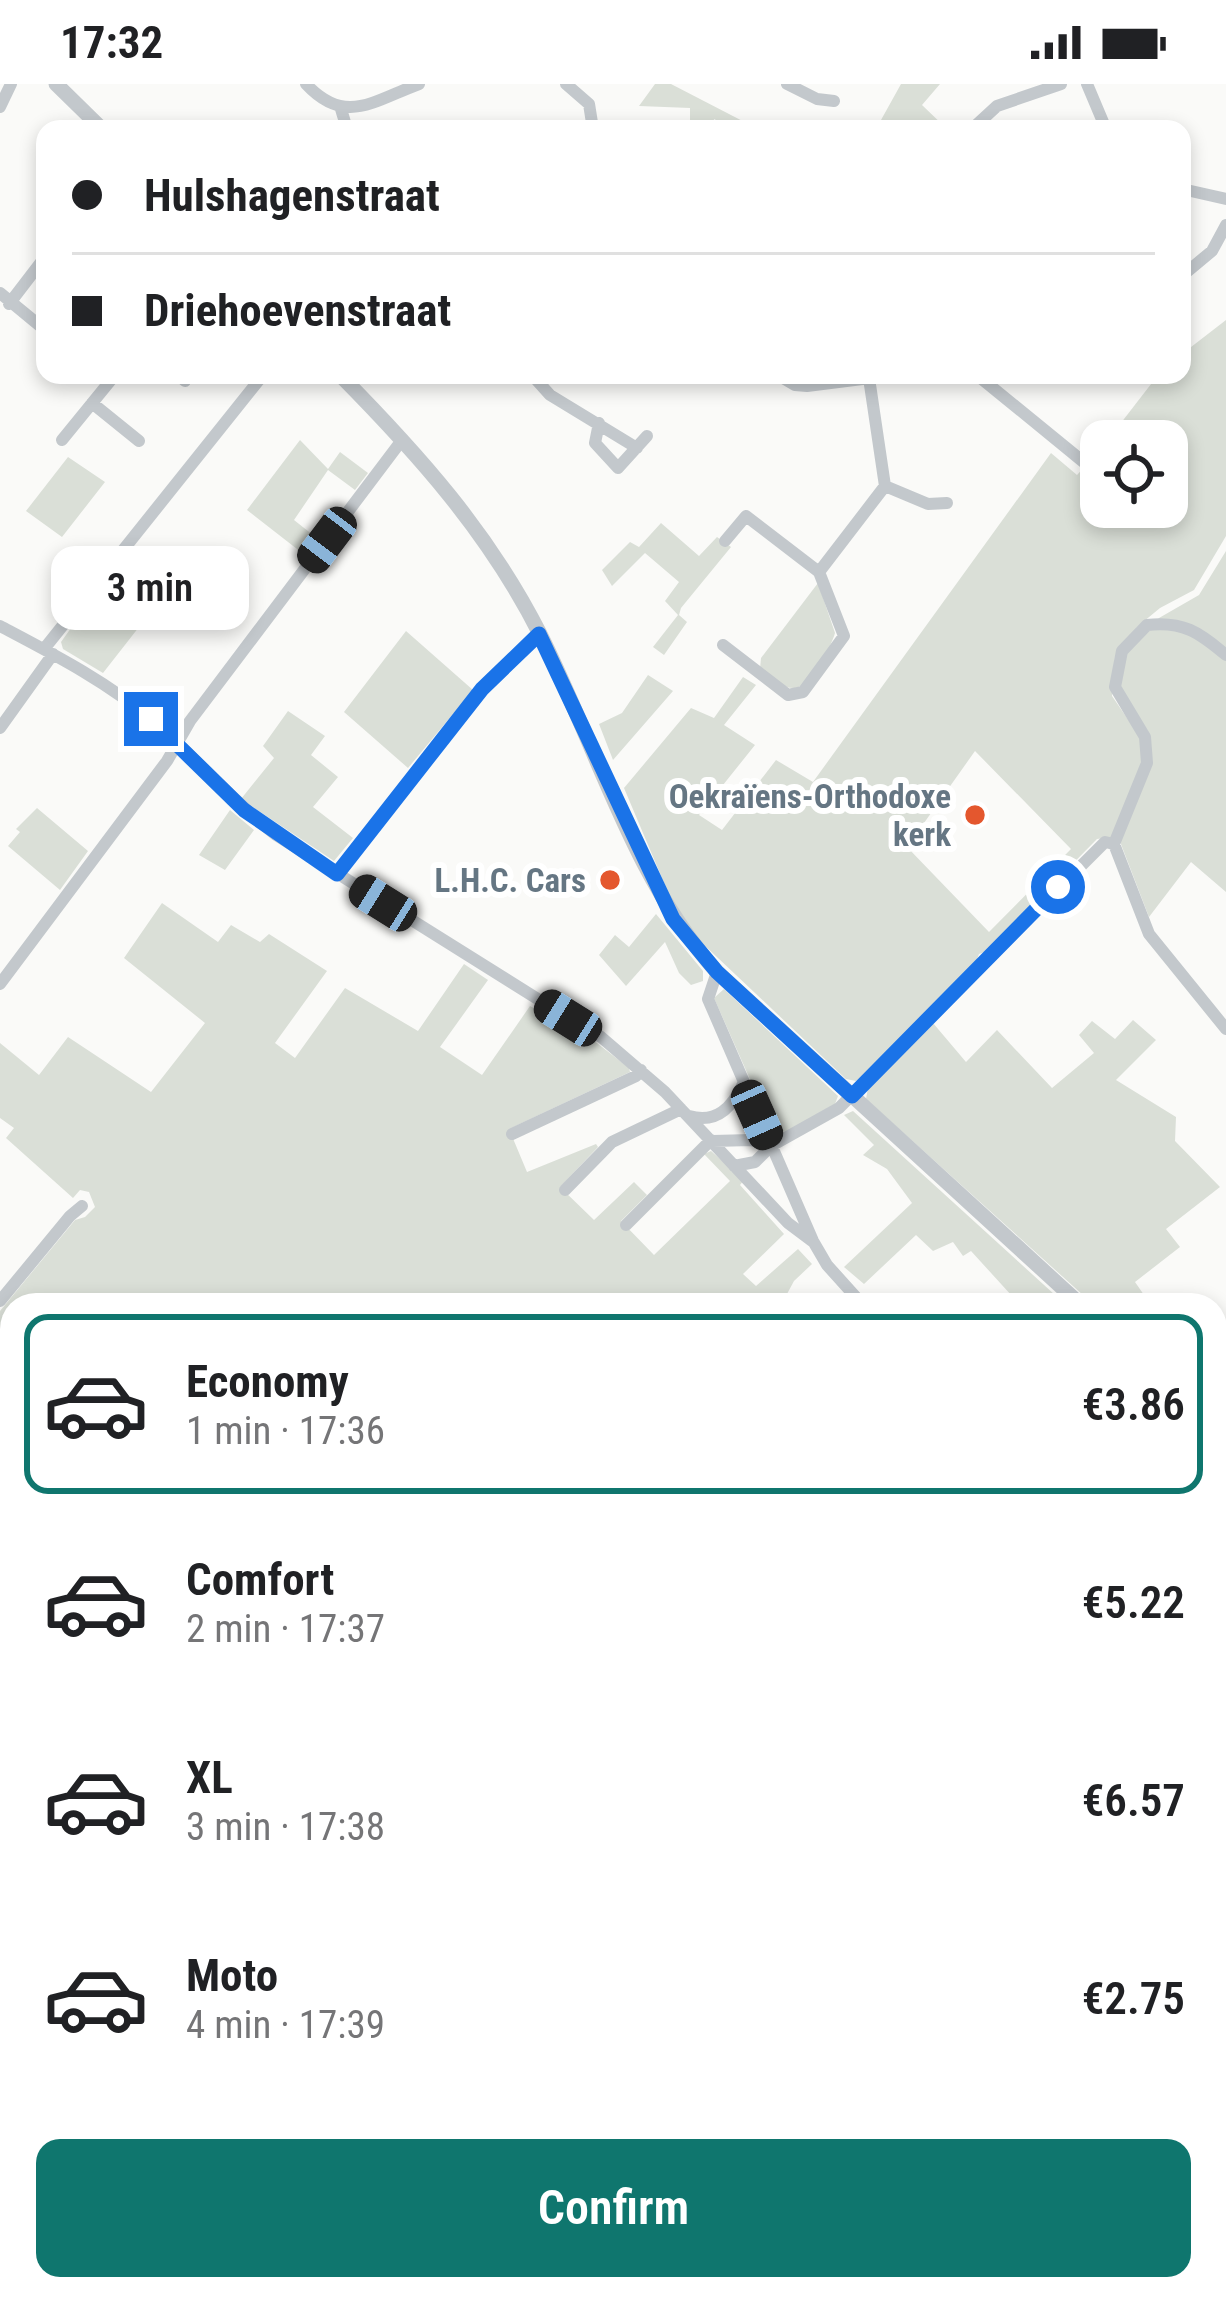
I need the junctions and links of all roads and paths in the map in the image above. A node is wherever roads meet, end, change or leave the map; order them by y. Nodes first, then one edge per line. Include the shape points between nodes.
1 (60, 84) edge
2 (306, 84) edge
3 (419, 84) edge
4 (566, 84) edge
5 (787, 84) edge
6 (1061, 84) edge
7 (1088, 84) edge
8 (4, 86) edge
9 (834, 101) dead end
10 (0, 107) edge
11 (341, 110) junction
12 (93, 120) edge
13 (344, 120) edge
14 (591, 120) edge
15 (982, 120) edge
16 (1102, 120) edge
17 (1191, 191) edge
18 (1226, 199) edge
19 (1226, 225) edge
20 (36, 266) edge
21 (1191, 268) edge
22 (5, 298) edge
23 (36, 319) edge
24 (106, 384) edge
25 (256, 384) edge
26 (355, 384) edge
27 (540, 384) edge
28 (870, 384) edge
29 (988, 384) edge
30 (92, 403) junction
31 (599, 423) junction
32 (647, 436) dead end
33 (62, 440) dead end
34 (402, 440) junction
35 (139, 441) dead end
36 (637, 448) junction
37 (1080, 459) edge
38 (885, 487) junction
39 (947, 503) dead end
40 (725, 541) dead end
41 (820, 572) junction
42 (0, 626) edge
43 (539, 634) junction
44 (723, 645) dead end
45 (48, 651) junction
46 (1226, 655) edge
47 (0, 728) edge
48 (176, 743) junction
49 (1114, 844) junction
50 (337, 874) junction
51 (717, 972) junction
52 (0, 983) edge
53 (1226, 1030) edge
54 (641, 1070) junction
55 (743, 1084) junction
56 (852, 1096) junction
57 (684, 1112) junction
58 (512, 1134) dead end
59 (711, 1141) junction
60 (771, 1146) junction
61 (734, 1166) junction
62 (566, 1190) dead end
63 (82, 1206) dead end
64 (626, 1225) dead end
65 (813, 1241) junction
66 (7, 1293) edge
67 (852, 1293) edge
68 (1068, 1293) edge

1 - 12 street
2 - 11 street
3 - 11 street
4 - 14 street via 590,104
5 - 9 street
6 - 15 street via 997,106
7 - 16 street
8 - 10 street
11 - 13 street
17 - 18 street
19 - 21 street
20 - 22 street
22 - 23 street
24 - 30 street
25 - 45 street
26 - 34 street
27 - 31 street
28 - 38 street
29 - 37 street
30 - 33 street
30 - 35 street
31 - 36 street
31 - 36 street via 596,443 618,468
32 - 36 street
34 - 43 street via 482,535
34 - 48 street
38 - 39 street
38 - 41 street
40 - 41 street via 746,516
41 - 44 street via 844,636 803,692 788,695
42 - 45 street
43 - 50 street via 482,689
43 - 51 street via 659,896
45 - 47 street
45 - 48 street via 106,684
46 - 49 street via 1196,628 1167,623 1147,625 1122,651 1117,696 1145,737 1147,763
48 - 50 street via 244,810
48 - 52 street
49 - 53 street via 1150,934
49 - 56 street via 1090,855
50 - 54 street via 601,1037
51 - 55 street via 708,999
51 - 56 street
54 - 57 street
54 - 58 street
55 - 57 street via 719,1115
55 - 60 street
56 - 60 street
56 - 68 street
57 - 59 street
57 - 62 street via 612,1142
59 - 60 street
59 - 61 street
59 - 64 street
60 - 61 street via 755,1162
60 - 65 street
61 - 65 street
63 - 66 street
65 - 67 street

